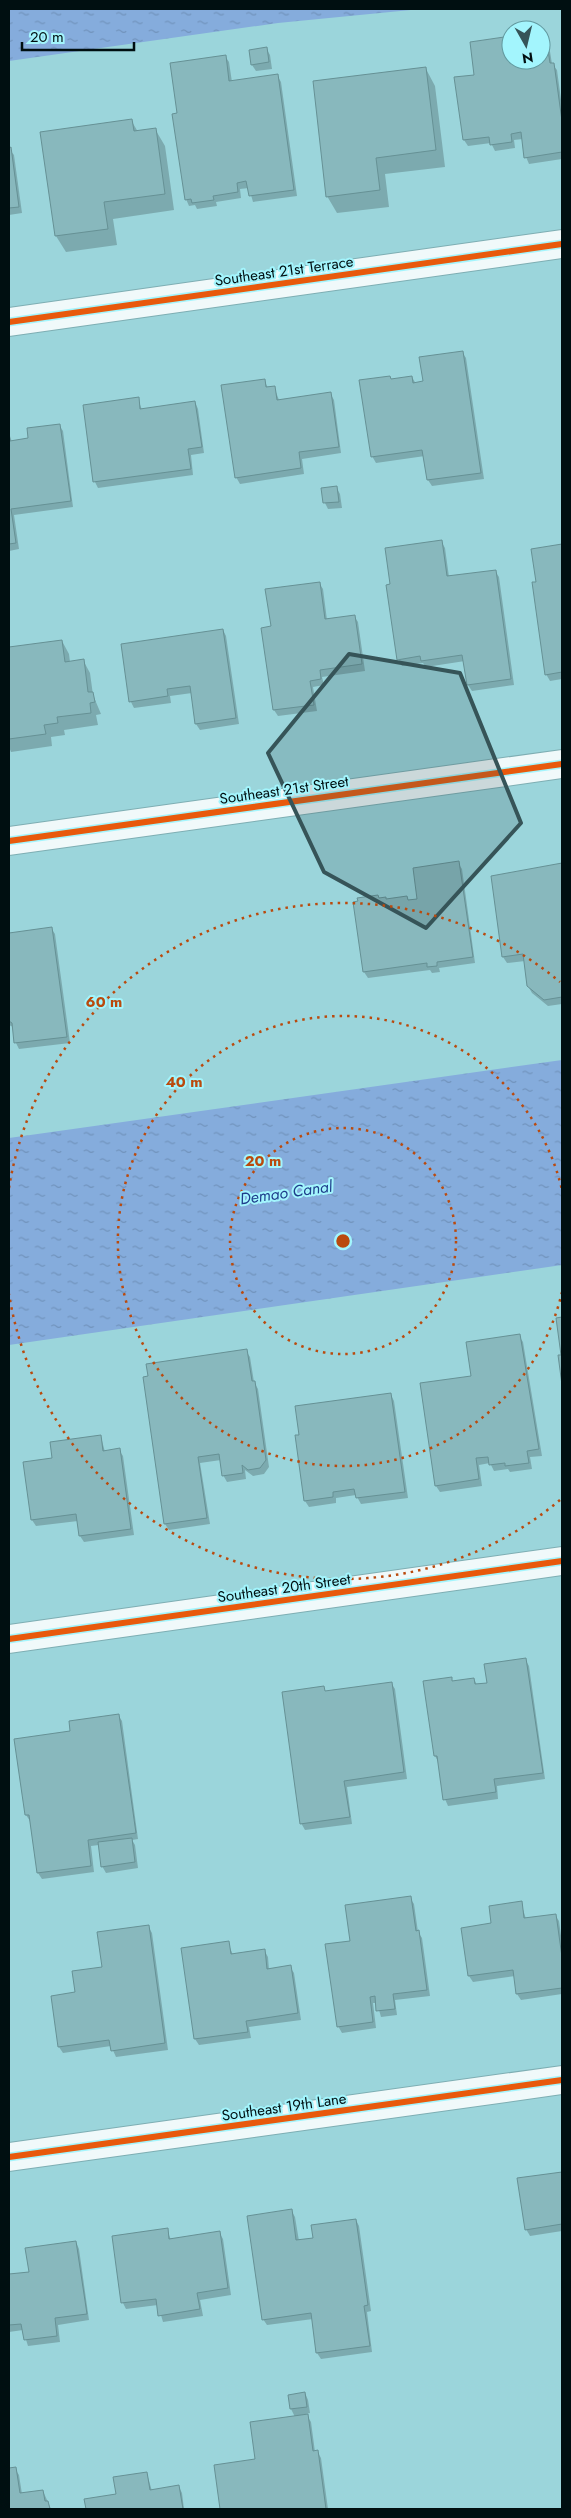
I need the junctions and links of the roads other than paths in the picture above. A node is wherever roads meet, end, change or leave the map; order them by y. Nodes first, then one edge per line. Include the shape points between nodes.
1 (562, 244) edge
2 (9, 322) edge
3 (562, 764) edge
4 (9, 841) edge
5 (562, 1561) edge
6 (9, 1639) edge
7 (562, 2080) edge
8 (9, 2157) edge

1 - 2 street, Southeast 21st Terrace
3 - 4 street, Southeast 21st Street
5 - 6 street, Southeast 20th Street
7 - 8 street, Southeast 19th Lane

